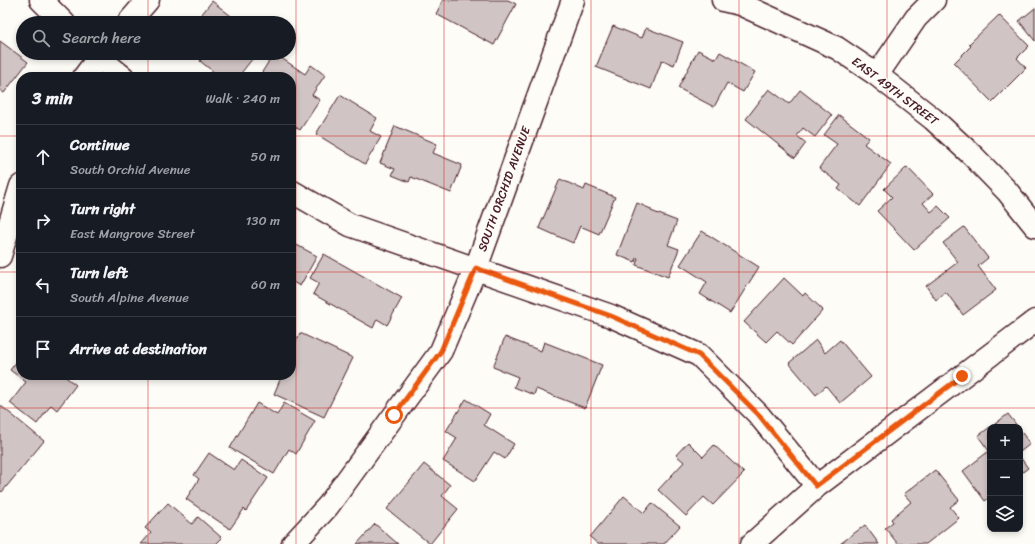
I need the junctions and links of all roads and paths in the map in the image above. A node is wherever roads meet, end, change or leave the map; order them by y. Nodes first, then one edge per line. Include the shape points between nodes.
1 (41, 0) edge
2 (148, 0) edge
3 (573, 0) edge
4 (724, 0) edge
5 (934, 0) edge
6 (57, 16) edge
7 (134, 16) edge
8 (95, 60) edge
9 (104, 60) edge
10 (87, 72) edge
11 (118, 72) edge
12 (877, 75) junction
13 (296, 194) edge
14 (16, 203) edge
15 (1035, 226) edge
16 (0, 256) edge
17 (476, 268) junction
18 (1035, 321) edge
19 (816, 486) junction
20 (293, 544) edge
21 (752, 544) edge

1 - 6 street
2 - 7 street
3 - 17 street, SOUTH ORCHID AVENUE
4 - 12 street, EAST 49TH STREET via 740,4 837,48
5 - 12 street via 916,18
8 - 10 street
9 - 11 street
12 - 15 street, EAST 49TH STREET via 933,119 972,155 1007,191
13 - 17 street via 350,225
14 - 16 street
17 - 19 street via 611,316 699,355 758,414
17 - 20 street, SOUTH ORCHID AVENUE via 441,351 328,506
18 - 19 street
19 - 21 street

